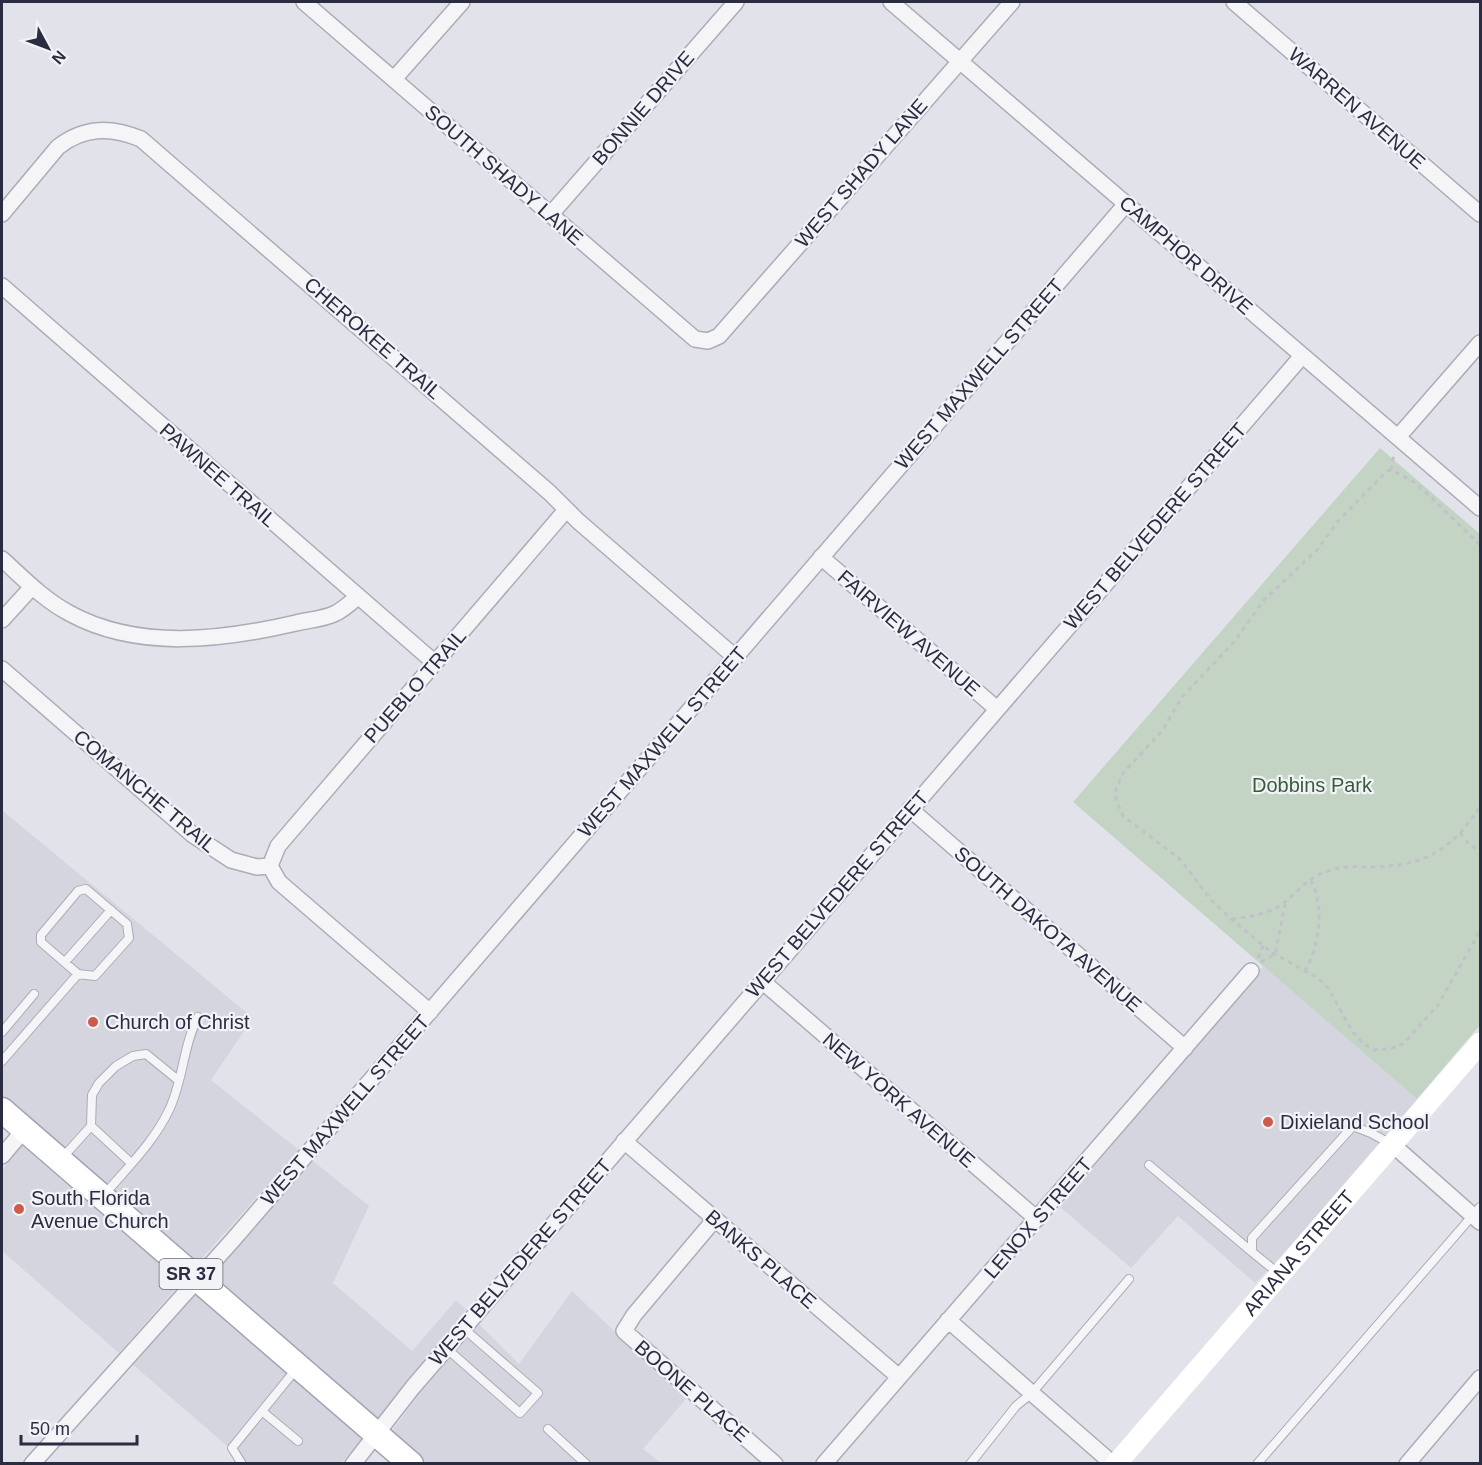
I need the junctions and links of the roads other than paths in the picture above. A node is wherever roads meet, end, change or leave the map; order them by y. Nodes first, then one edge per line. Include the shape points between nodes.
1 (304, 2) edge
2 (462, 2) edge
3 (736, 2) edge
4 (891, 2) edge
5 (1012, 2) edge
6 (1234, 2) edge
7 (960, 59) junction
8 (394, 79) junction
9 (1126, 204) junction
10 (1480, 213) edge
11 (2, 214) edge
12 (551, 214) junction
13 (2, 286) edge
14 (708, 341) joint
15 (1480, 343) edge
16 (1302, 356) junction
17 (1398, 437) junction
18 (1480, 508) edge
19 (566, 510) junction
20 (821, 557) junction
21 (2, 559) edge
22 (32, 587) junction
23 (358, 597) junction
24 (2, 620) edge
25 (735, 657) junction
26 (435, 663) junction
27 (2, 669) edge
28 (997, 709) junction
29 (910, 809) junction
30 (270, 866) junction
31 (111, 910) junction
32 (65, 962) junction
33 (1251, 971) dead end
34 (78, 974) junction
35 (762, 981) junction
36 (34, 994) dead end
37 (430, 1012) junction
38 (198, 1017) dead end
39 (2, 1032) edge
40 (1480, 1043) edge
41 (1185, 1048) junction
42 (2, 1061) edge
43 (178, 1080) junction
44 (2, 1110) edge
45 (91, 1126) junction
46 (24, 1130) junction
47 (624, 1141) junction
48 (1393, 1145) junction
49 (2, 1156) edge
50 (60, 1161) junction
51 (131, 1163) junction
52 (1149, 1165) dead end
53 (102, 1197) junction
54 (1478, 1215) edge
55 (715, 1219) junction
56 (1037, 1219) junction
57 (1252, 1252) junction
58 (1279, 1274) junction
59 (196, 1279) junction
60 (1130, 1279) dead end
61 (948, 1320) junction
62 (463, 1328) junction
63 (446, 1348) junction
64 (298, 1367) junction
65 (899, 1377) junction
66 (1480, 1378) edge
67 (1032, 1393) junction
68 (263, 1412) junction
69 (548, 1429) dead end
70 (377, 1435) junction
71 (298, 1441) dead end
72 (32, 1464) edge
73 (242, 1464) edge
74 (353, 1464) edge
75 (411, 1464) edge
76 (586, 1464) edge
77 (775, 1464) edge
78 (824, 1464) edge
79 (969, 1464) edge
80 (1115, 1464) edge
81 (1257, 1464) edge
82 (1407, 1464) edge

1 - 8 street, SOUTH SHADY LANE
2 - 8 street
3 - 12 street, BONNIE DRIVE
4 - 7 street, CAMPHOR DRIVE
5 - 7 street, WEST SHADY LANE
6 - 10 street, WARREN AVENUE
7 - 9 street, CAMPHOR DRIVE
7 - 14 street, WEST SHADY LANE via 746,306 719,336
8 - 12 street, SOUTH SHADY LANE
9 - 16 street, CAMPHOR DRIVE
9 - 20 street, WEST MAXWELL STREET
11 - 19 street, CHEROKEE TRAIL via 68,140 91,130 113,130 141,139
12 - 14 street, SOUTH SHADY LANE via 695,339
13 - 23 street, PAWNEE TRAIL
15 - 17 street
16 - 17 street, CAMPHOR DRIVE
16 - 28 street, WEST BELVEDERE STREET
17 - 18 street, CAMPHOR DRIVE
19 - 25 street, CHEROKEE TRAIL
19 - 26 street, PUEBLO TRAIL
20 - 25 street, WEST MAXWELL STREET
20 - 28 street, FAIRVIEW AVENUE
21 - 22 street
22 - 23 street via 69,613 93,624 159,638 193,639 270,629 335,614
22 - 24 street
23 - 26 street, PAWNEE TRAIL
25 - 37 street, WEST MAXWELL STREET
26 - 30 street, PUEBLO TRAIL via 278,846
27 - 30 street, COMANCHE TRAIL via 193,836 231,861
28 - 29 street, WEST BELVEDERE STREET
29 - 35 street, WEST BELVEDERE STREET
29 - 41 street, SOUTH DAKOTA AVENUE
30 - 37 street via 279,882
31 - 32 lane
31 - 32 lane via 86,889 78,891 41,935 41,942
31 - 34 lane via 127,924 129,938 95,976
32 - 34 lane
33 - 41 street, LENOX STREET
34 - 42 lane
35 - 47 street, WEST BELVEDERE STREET
35 - 56 street, NEW YORK AVENUE
36 - 39 lane
37 - 59 street, WEST MAXWELL STREET
38 - 43 lane
40 - 48 street, ARIANA STREET
41 - 56 street, LENOX STREET
43 - 45 lane via 146,1054 133,1056 99,1083 92,1095
43 - 51 lane via 170,1108
44 - 46 main road, SR 37
45 - 50 lane
45 - 51 lane
46 - 49 street
46 - 50 main road, SR 37
47 - 55 street, BANKS PLACE
47 - 62 street, WEST BELVEDERE STREET
48 - 54 street
48 - 57 lane via 1353,1126 1252,1238
48 - 58 street, ARIANA STREET
50 - 53 main road, SR 37
51 - 53 lane
52 - 57 lane
53 - 59 main road, SR 37
54 - 81 lane
55 - 65 street, BANKS PLACE
55 - 77 street, BOONE PLACE via 624,1331
56 - 61 street, LENOX STREET
57 - 58 lane
58 - 80 street, ARIANA STREET
59 - 64 main road, SR 37
59 - 72 street, WEST MAXWELL STREET
60 - 67 lane
61 - 65 street, LENOX STREET
61 - 67 street
62 - 63 street, WEST BELVEDERE STREET
62 - 63 lane via 537,1393 520,1413
63 - 70 street, WEST BELVEDERE STREET
64 - 68 lane
64 - 70 main road, SR 37
65 - 78 street, LENOX STREET
66 - 82 street
67 - 79 lane via 1016,1406
67 - 80 street
68 - 71 lane
68 - 73 lane via 232,1448
69 - 76 lane
70 - 74 street, WEST BELVEDERE STREET
70 - 75 main road, SR 37

